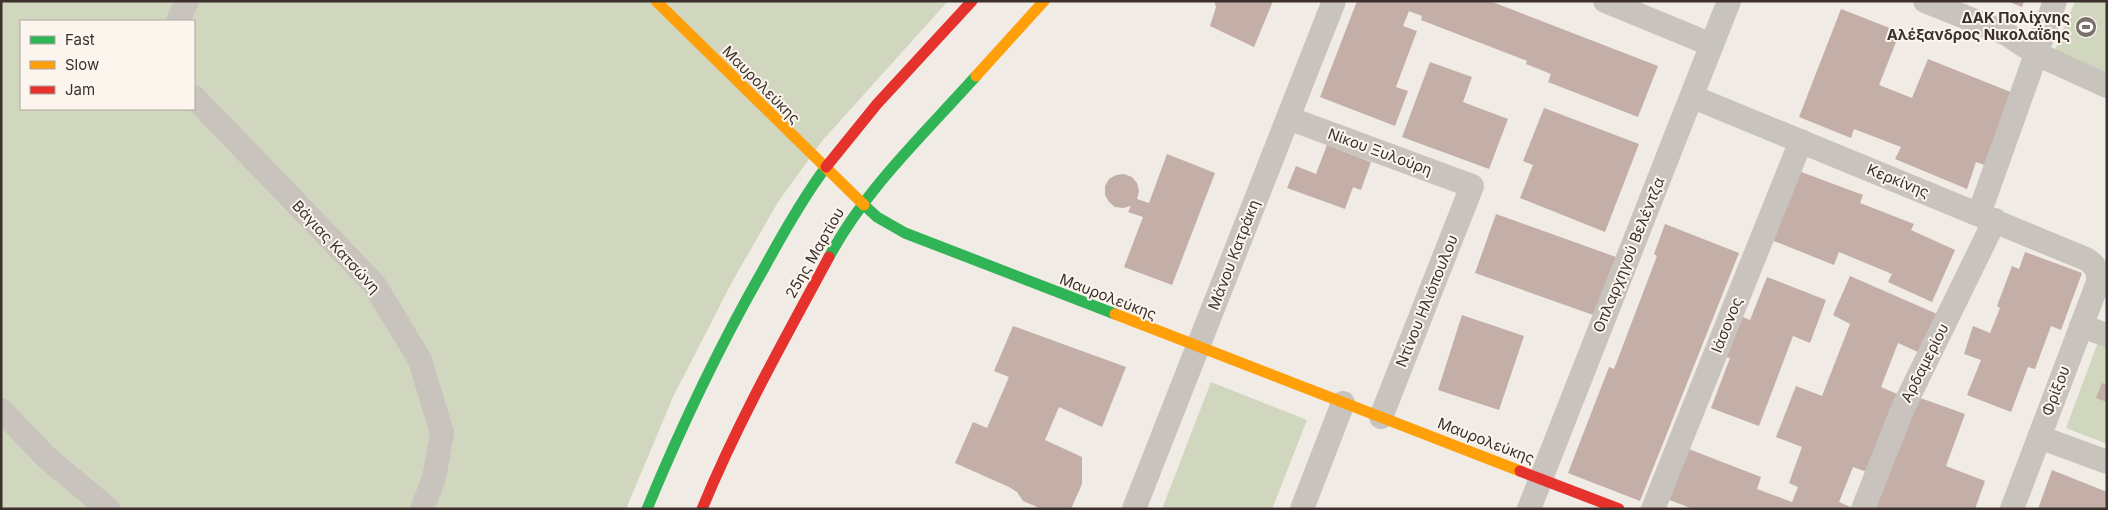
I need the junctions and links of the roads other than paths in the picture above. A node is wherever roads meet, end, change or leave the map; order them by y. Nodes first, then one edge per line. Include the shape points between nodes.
1 (187, 1) edge
2 (656, 1) edge
3 (972, 1) edge
4 (1044, 1) edge
5 (1334, 1) edge
6 (1604, 1) edge
7 (1729, 1) edge
8 (1925, 1) edge
9 (2055, 1) edge
10 (178, 20) edge
11 (1712, 45) junction
12 (2036, 54) junction
13 (2107, 86) edge
14 (1692, 97) junction
15 (195, 98) edge
16 (1288, 118) junction
17 (1801, 141) junction
18 (824, 168) junction
19 (1472, 186) joint
20 (862, 204) junction
21 (1987, 217) junction
22 (2098, 273) joint
23 (2081, 326) junction
24 (2107, 335) edge
25 (1198, 347) junction
26 (1343, 403) junction
27 (1, 410) edge
28 (1381, 417) junction
29 (2039, 437) junction
30 (2107, 462) edge
31 (1541, 478) junction
32 (108, 509) edge
33 (422, 509) edge
34 (647, 509) edge
35 (702, 509) edge
36 (1134, 509) edge
37 (1302, 509) edge
38 (1529, 509) edge
39 (1619, 509) edge
40 (1653, 509) edge
41 (1863, 509) edge
42 (2012, 509) edge

1 - 10 street
2 - 18 street, Μαυρολεύκης
3 - 18 street
4 - 20 street, 25ης Μαρτίου
5 - 16 street, Μάνου Κατράκη
6 - 11 street
7 - 11 street, Οπλαρχηγού Βελέντζα
8 - 12 street via 2005,33
9 - 12 street, Αρδαμερίου
11 - 14 street, Οπλαρχηγού Βελέντζα
12 - 13 street
12 - 21 street, Αρδαμερίου
14 - 17 street, Κερκίνης
14 - 31 street, Οπλαρχηγού Βελέντζα
15 - 33 street, Βάγιας Κατσώνη via 374,284 420,360 442,433 434,478
16 - 19 street, Νίκου Ξυλούρη
16 - 25 street, Μάνου Κατράκη
17 - 21 street, Κερκίνης
17 - 40 street, Ιάσoνος
18 - 20 street, Μαυρολεύκης
18 - 34 street via 765,265 708,370
19 - 28 street, Ντίνου Ηλιόπουλου
20 - 25 street, Μαυρολεύκης via 905,233
20 - 35 street, 25ης Μαρτίου via 845,226 815,278 744,416
21 - 22 street, Κερκίνης via 2086,259 2093,263
21 - 41 street, Αρδαμερίου via 1903,408
22 - 23 street, Φρίξου
23 - 24 street
23 - 29 street, Φρίξου
25 - 26 street, Μαυρολεύκης
25 - 36 street, Μάνου Κατράκη
26 - 28 street, Μαυρολεύκης
26 - 37 street
27 - 32 street via 46,457
28 - 31 street, Μαυρολεύκης
29 - 30 street
29 - 42 street, Φρίξου
31 - 38 street, Οπλαρχηγού Βελέντζα
31 - 39 street, Μαυρολεύκης

